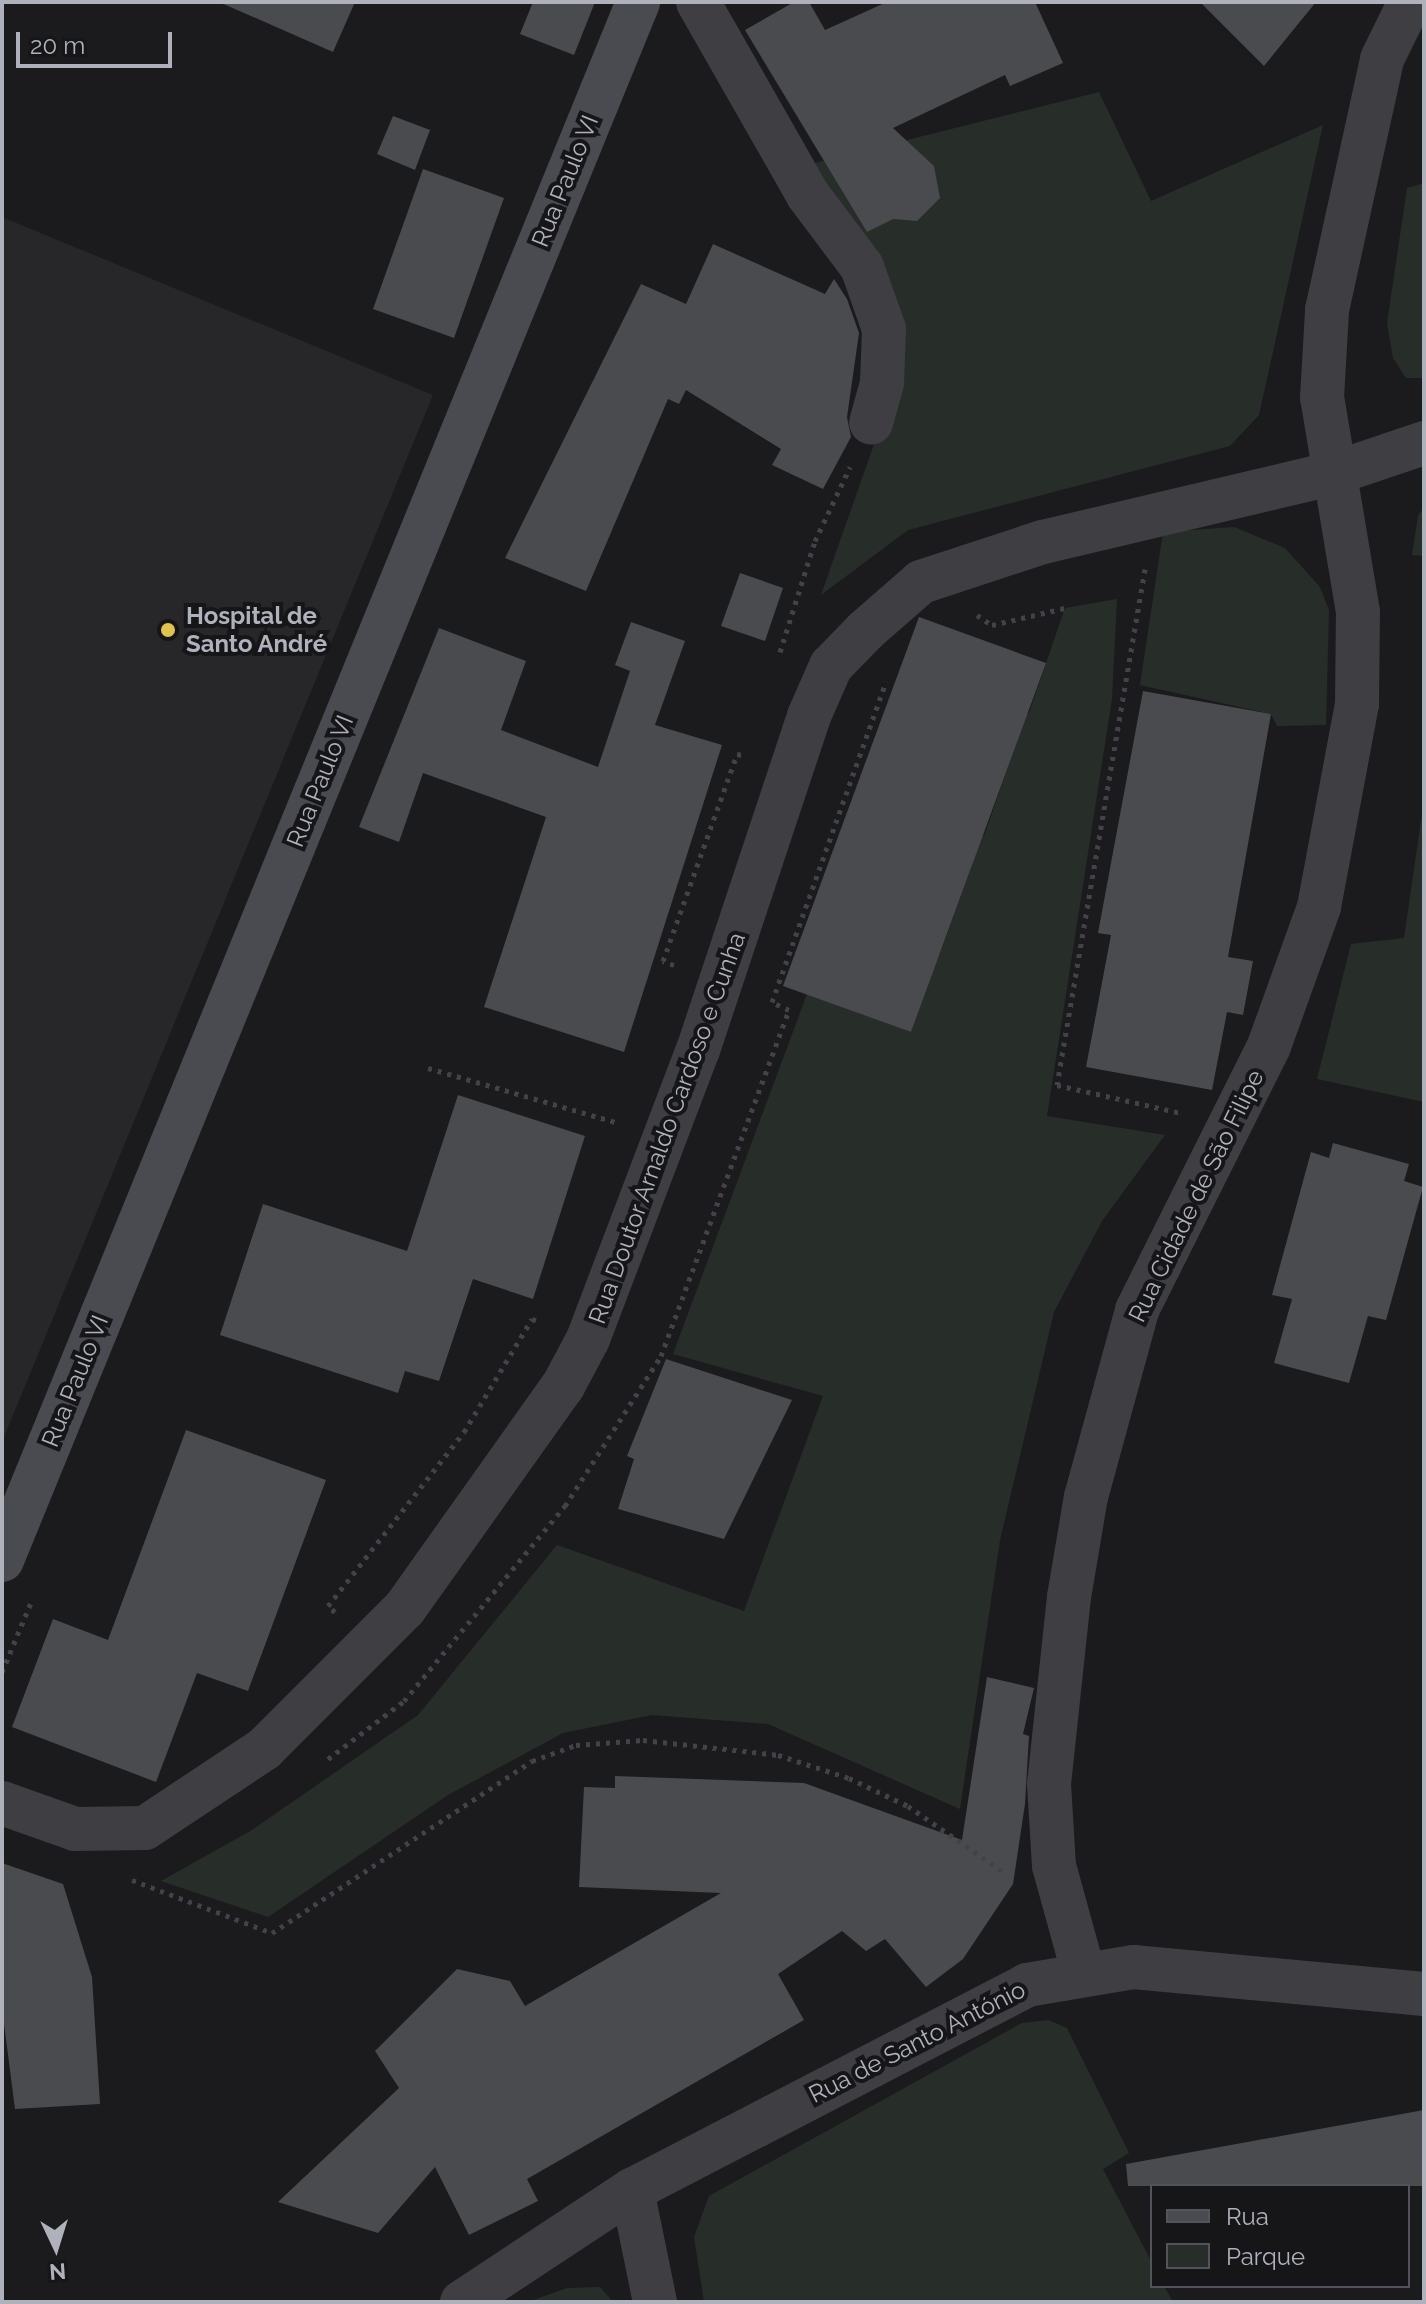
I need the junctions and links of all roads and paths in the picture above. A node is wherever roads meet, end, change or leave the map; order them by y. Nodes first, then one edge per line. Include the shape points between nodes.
1 (638, 2) edge
2 (698, 2) edge
3 (1410, 2) edge
4 (871, 423) joint
5 (1424, 443) edge
6 (1335, 473) junction
7 (1154, 517) junction
8 (778, 658) dead end
9 (428, 1068) dead end
10 (1232, 1124) junction
11 (666, 1137) junction
12 (558, 1327) dead end
13 (2, 1560) edge
14 (347, 1622) dead end
15 (2, 1803) edge
16 (130, 1879) dead end
17 (1060, 1895) junction
18 (1083, 1971) junction
19 (1424, 1994) edge
20 (632, 2190) junction
21 (462, 2302) edge
22 (655, 2302) edge

1 - 13 main road, Rua Paulo VI
2 - 4 street via 762,119 862,267 884,329 882,383
3 - 6 street, Rua Cidade de São Filipe via 1382,59 1327,310 1322,398
4 - 8 path via 815,541
5 - 6 street, Rua Doutor Arnaldo Cardoso e Cunha
6 - 7 street, Rua Doutor Arnaldo Cardoso e Cunha
6 - 10 street, Rua Cidade de São Filipe via 1358,612 1355,720 1301,972
7 - 10 path via 1057,1085
7 - 11 street, Rua Doutor Arnaldo Cardoso e Cunha via 1043,542 921,582 831,666
9 - 11 path
10 - 17 street, Rua Cidade de São Filipe via 1137,1310 1086,1497 1049,1784
11 - 15 street, Rua Doutor Arnaldo Cardoso e Cunha via 613,1282 563,1386 405,1608 264,1749 169,1816 107,1834
12 - 14 path via 532,1319 464,1432 328,1606
16 - 17 path via 272,1933 532,1761 576,1745 643,1740 778,1755 849,1778 908,1806 1028,1889
17 - 18 street, Rua Cidade de São Filipe
18 - 19 street, Rua de Santo António via 1199,1970
18 - 20 street, Rua de Santo António via 985,2003
20 - 21 street, Rua de Santo António
20 - 22 street

